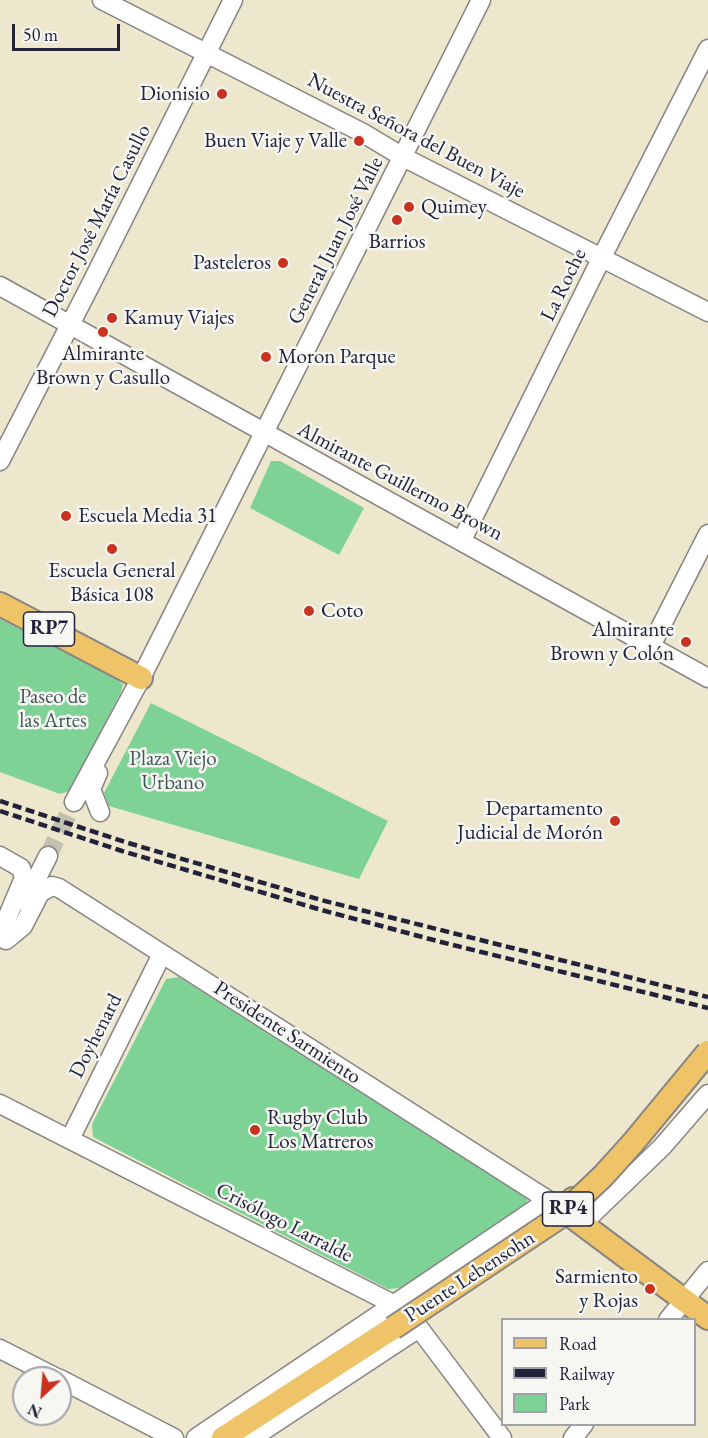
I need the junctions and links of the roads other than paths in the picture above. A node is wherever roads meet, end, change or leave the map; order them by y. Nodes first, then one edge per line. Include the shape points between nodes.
1 (102, 0) edge
2 (233, 0) edge
3 (481, 0) edge
4 (708, 50) edge
5 (207, 52) junction
6 (403, 157) junction
7 (602, 257) junction
8 (0, 286) edge
9 (708, 312) edge
10 (71, 325) junction
11 (264, 434) junction
12 (0, 461) edge
13 (708, 534) edge
14 (462, 540) junction
15 (0, 604) edge
16 (651, 646) junction
17 (141, 678) junction
18 (708, 678) edge
19 (115, 727) junction
20 (74, 802) tunnel mouth
21 (100, 812) dead end
22 (0, 856) edge
23 (48, 856) tunnel mouth
24 (3, 946) edge
25 (162, 954) junction
26 (708, 1052) edge
27 (708, 1060) edge
28 (708, 1094) edge
29 (0, 1104) edge
30 (70, 1139) junction
31 (562, 1209) junction
32 (582, 1224) junction
33 (708, 1270) edge
34 (685, 1299) junction
35 (393, 1304) junction
36 (670, 1318) edge
37 (708, 1318) edge
38 (408, 1326) junction
39 (0, 1348) edge
40 (34, 1366) edge
41 (72, 1386) edge
42 (583, 1426) edge
43 (174, 1438) edge
44 (196, 1438) edge
45 (223, 1438) edge
46 (252, 1438) edge
47 (502, 1438) edge
48 (573, 1438) edge

1 - 5 street, Nuestra Señora del Buen Viaje
2 - 5 street, Doctor José María Casullo
3 - 6 street, General Juan José Valle
4 - 7 street, La Roche
5 - 6 street, Nuestra Señora del Buen Viaje
5 - 10 street, Doctor José María Casullo
6 - 7 street, Nuestra Señora del Buen Viaje
6 - 11 street, General Juan José Valle
7 - 9 street, Nuestra Señora del Buen Viaje
7 - 14 street, La Roche
8 - 10 street, Almirante Guillermo Brown
10 - 11 street, Almirante Guillermo Brown
10 - 12 street, Doctor José María Casullo
11 - 14 street, Almirante Guillermo Brown
11 - 17 street, General Juan José Valle
13 - 16 street
14 - 16 street, Almirante Guillermo Brown
15 - 17 main road, RP7
16 - 18 street, Almirante Guillermo Brown
17 - 19 street, General Juan José Valle
19 - 20 street, General Juan José Valle
19 - 21 street, General Juan José Valle via 116,736 92,785
22 - 24 street via 24,873 7,918
23 - 24 street
24 - 25 street, Presidente Sarmiento via 23,926 40,894 52,886
25 - 30 street, Doyhenard
25 - 31 street, Presidente Sarmiento
26 - 38 main road, Puente Lebensohn / RP4, bridge via 632,1144 561,1216
27 - 31 main road
28 - 32 street via 662,1147
29 - 30 street, Crisólogo Larralde
30 - 35 street, Crisólogo Larralde
31 - 32 main road, Presidente Sarmiento
31 - 35 street via 537,1208
31 - 38 street via 418,1305
32 - 34 main road, Presidente Sarmiento
33 - 34 street
34 - 36 street
34 - 37 main road, Presidente Sarmiento
35 - 38 street, Crisólogo Larralde
35 - 44 street
38 - 45 main road, Puente Lebensohn / RP4
38 - 46 street
38 - 47 street, Crisólogo Larralde
39 - 40 street
41 - 43 street
42 - 48 street

